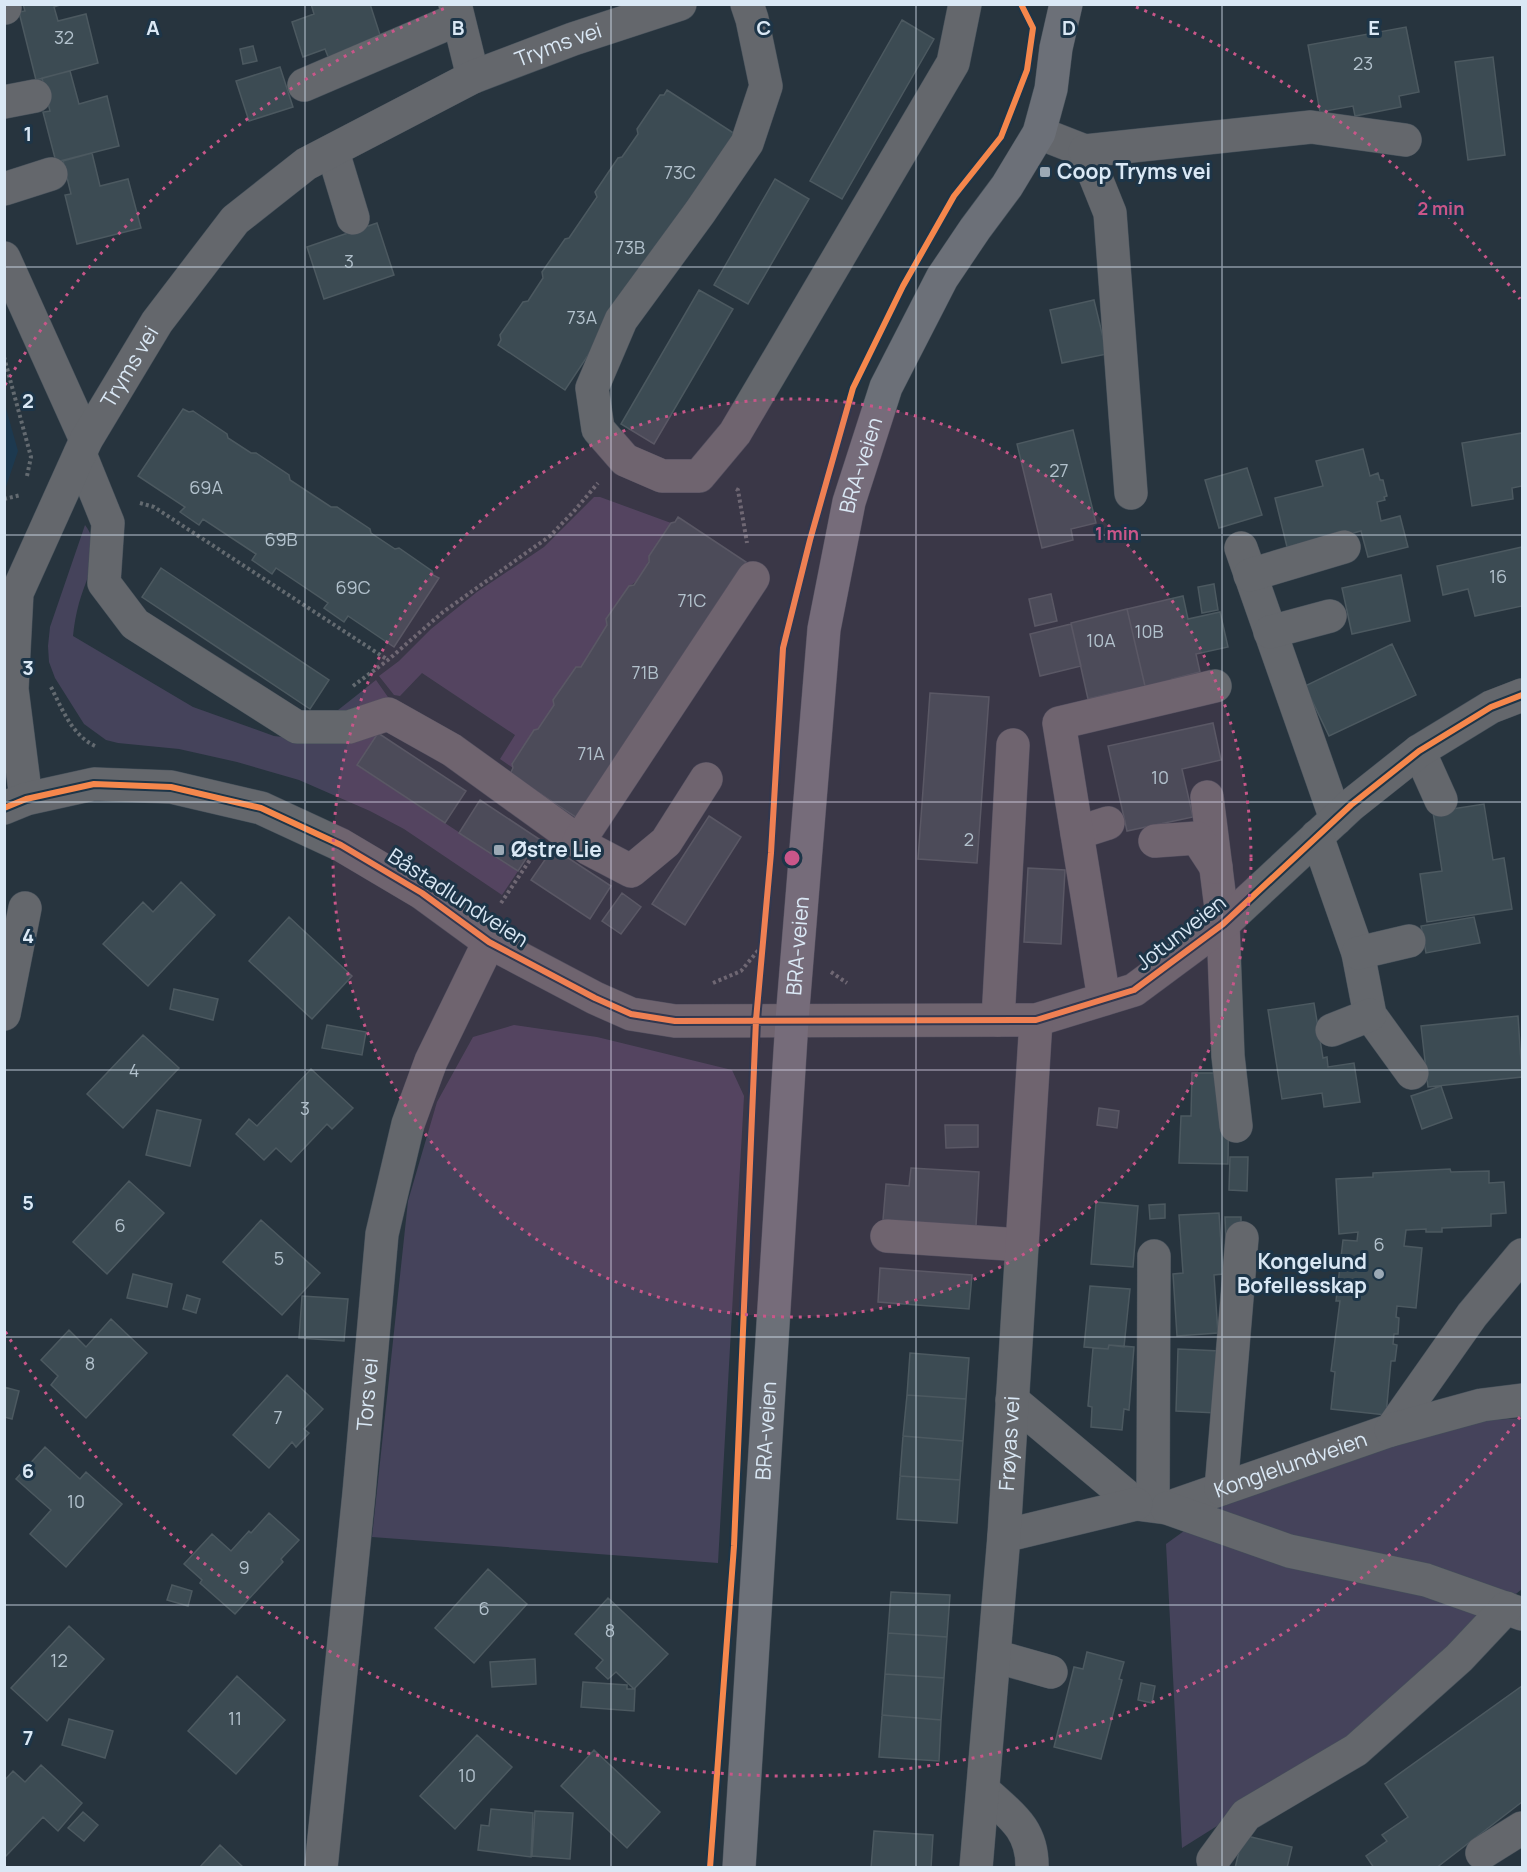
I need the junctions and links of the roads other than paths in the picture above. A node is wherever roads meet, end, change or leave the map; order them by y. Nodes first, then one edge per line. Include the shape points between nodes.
1 (680, 4) edge
2 (747, 4) edge
3 (965, 4) edge
4 (1066, 4) edge
5 (457, 12) edge
6 (473, 78) junction
7 (304, 85) dead end
8 (1039, 133) junction
9 (1405, 140) dead end
10 (1085, 151) junction
11 (333, 152) junction
12 (51, 174) dead end
13 (4, 189) edge
14 (353, 218) dead end
15 (4, 258) edge
16 (83, 447) junction
17 (1131, 494) dead end
18 (1344, 547) dead end
19 (753, 578) road end
20 (1330, 616) dead end
21 (1270, 632) junction
22 (1215, 686) dead end
23 (1522, 695) edge
24 (1013, 745) dead end
25 (1419, 752) junction
26 (706, 779) dead end
27 (1207, 797) dead end
28 (1441, 800) dead end
29 (15, 803) edge
30 (1108, 823) dead end
31 (1327, 827) junction
32 (567, 832) junction
33 (1077, 833) junction
34 (1155, 841) dead end
35 (1215, 867) junction
36 (25, 908) dead end
37 (1223, 924) junction
38 (1409, 941) dead end
39 (489, 942) junction
40 (1358, 952) junction
41 (1104, 999) junction
42 (4, 1014) edge
43 (1370, 1015) junction
44 (792, 1020) junction
45 (998, 1020) junction
46 (1035, 1020) junction
47 (1332, 1030) dead end
48 (1412, 1073) dead end
49 (1236, 1126) dead end
50 (887, 1236) dead end
51 (1242, 1238) dead end
52 (1021, 1245) junction
53 (1154, 1256) dead end
54 (1522, 1256) edge
55 (1012, 1400) junction
56 (1522, 1400) edge
57 (1391, 1430) junction
58 (1221, 1489) junction
59 (1152, 1506) junction
60 (1004, 1536) junction
61 (1514, 1611) edge
62 (994, 1656) junction
63 (1051, 1672) dead end
64 (983, 1790) junction
65 (1522, 1828) edge
66 (1482, 1853) dead end
67 (1213, 1860) dead end
68 (321, 1868) edge
69 (739, 1868) edge
70 (976, 1868) edge
71 (1032, 1868) edge

1 - 6 street, Tryms vei via 573,39
2 - 3 street via 766,86 747,143 621,320 592,388 598,429 625,460 662,476 699,476 735,433 953,63
4 - 8 main road, BRA-veien
5 - 6 street
5 - 7 street
6 - 11 street, Tryms vei
8 - 10 street
8 - 44 main road, BRA-veien via 942,278 886,387 849,502 824,629
9 - 10 street via 1311,127
10 - 17 street via 1110,213
11 - 14 street
11 - 16 street, Tryms vei via 306,164 235,220 157,322
12 - 13 street
15 - 16 street
16 - 29 street, Tryms vei via 17,593 12,689
16 - 32 street via 108,523 105,583 135,624 297,727 349,727 388,714 452,750
18 - 21 street via 1246,562
19 - 32 street
20 - 21 street
21 - 31 street
22 - 33 street via 1059,723
23 - 25 street, Jotunveien via 1491,707
24 - 45 street
25 - 28 street
25 - 31 street, Jotunveien
26 - 32 street via 666,842 631,871
27 - 35 street
29 - 39 street, Båstadlundveien via 94,784 171,787 261,808 341,845 422,893
30 - 33 street
31 - 37 street, Jotunveien
31 - 40 street
33 - 41 street
34 - 35 street via 1197,838
35 - 37 street
36 - 42 street
37 - 41 street, Jotunveien via 1134,990
37 - 49 street via 1228,1056
38 - 40 street
39 - 44 street, Båstadlundveien via 631,1014 675,1021
39 - 68 street, Tors vei via 432,1061 408,1124 382,1234
40 - 43 street
41 - 46 street, Jotunveien
43 - 47 street
43 - 48 street
44 - 45 street, Jotunveien
44 - 69 main road, BRA-veien
45 - 46 street, Jotunveien
46 - 52 street, Frøyas vei
50 - 52 street
51 - 58 street
52 - 55 street, Frøyas vei
53 - 59 street
54 - 57 street, Konglelundveien via 1472,1315
55 - 59 street
55 - 60 street, Frøyas vei
56 - 57 street via 1482,1405
57 - 58 street, Konglelundveien
58 - 59 street, Konglelundveien
59 - 60 street, Konglelundveien
59 - 61 street via 1289,1551 1426,1580
60 - 62 street, Frøyas vei
61 - 67 street via 1356,1750 1246,1815
62 - 63 street
62 - 64 street, Frøyas vei
64 - 70 street, Frøyas vei
64 - 71 street via 1021,1825 1033,1853
65 - 66 street

